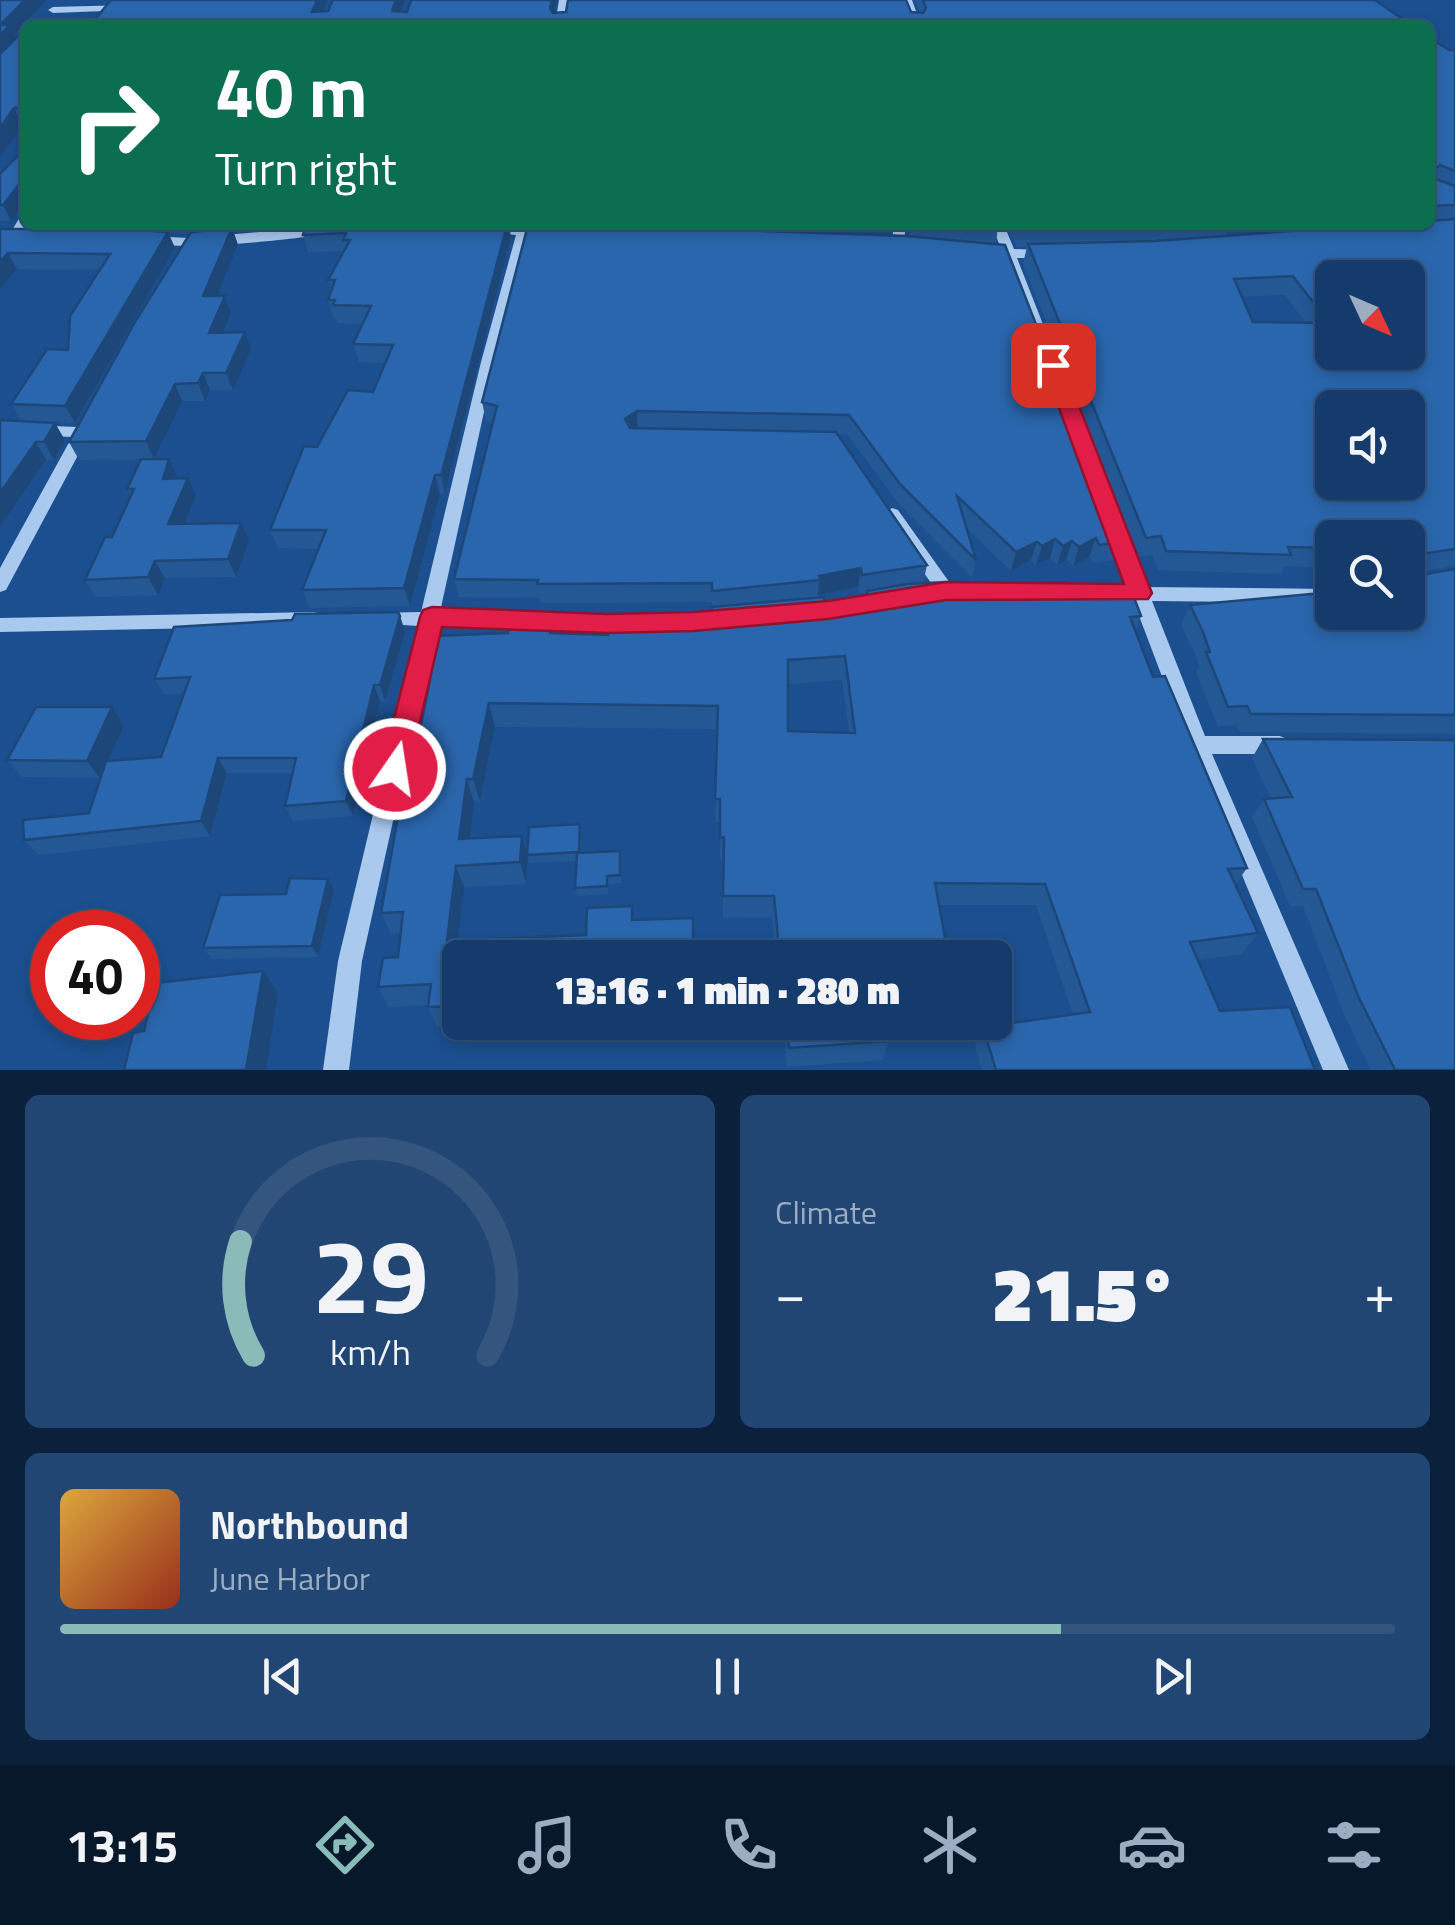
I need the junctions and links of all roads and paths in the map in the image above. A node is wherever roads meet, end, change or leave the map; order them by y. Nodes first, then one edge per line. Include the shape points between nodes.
1 (64, 0) edge
2 (908, 2) edge
3 (564, 3) edge
4 (889, 3) edge
5 (583, 7) edge
6 (141, 8) edge
7 (53, 10) junction
8 (44, 20) edge
9 (28, 230) edge
10 (292, 230) edge
11 (524, 230) edge
12 (530, 230) edge
13 (900, 230) edge
14 (1000, 230) edge
15 (34, 233) edge
16 (560, 235) edge
17 (136, 239) edge
18 (190, 242) junction
19 (878, 245) edge
20 (898, 246) junction
21 (916, 247) edge
22 (973, 252) edge
23 (1070, 253) edge
24 (1010, 254) junction
25 (180, 258) edge
26 (91, 416) edge
27 (0, 429) edge
28 (82, 432) junction
29 (883, 502) edge
30 (8, 552) edge
31 (0, 585) edge
32 (1084, 592) edge
33 (1140, 593) junction
34 (1315, 596) edge
35 (790, 613) edge
36 (432, 617) junction
37 (751, 617) edge
38 (0, 625) edge
39 (1297, 744) edge
40 (1198, 745) junction
41 (336, 1070) edge
42 (1336, 1070) edge

1 - 7 street
2 - 4 street
3 - 5 street
6 - 7 street
7 - 8 street
9 - 15 street
10 - 18 street
11 - 36 street
12 - 16 street
13 - 20 street
14 - 24 street
17 - 18 street
18 - 25 street
19 - 20 street
20 - 21 street
22 - 24 street
23 - 24 street
24 - 33 street
26 - 28 street
27 - 28 street
28 - 30 street
29 - 35 street via 934,594
30 - 31 street
32 - 33 street
33 - 34 street
33 - 40 street
36 - 37 street via 607,624
36 - 38 street
36 - 41 street via 350,962
39 - 40 street
40 - 42 street

